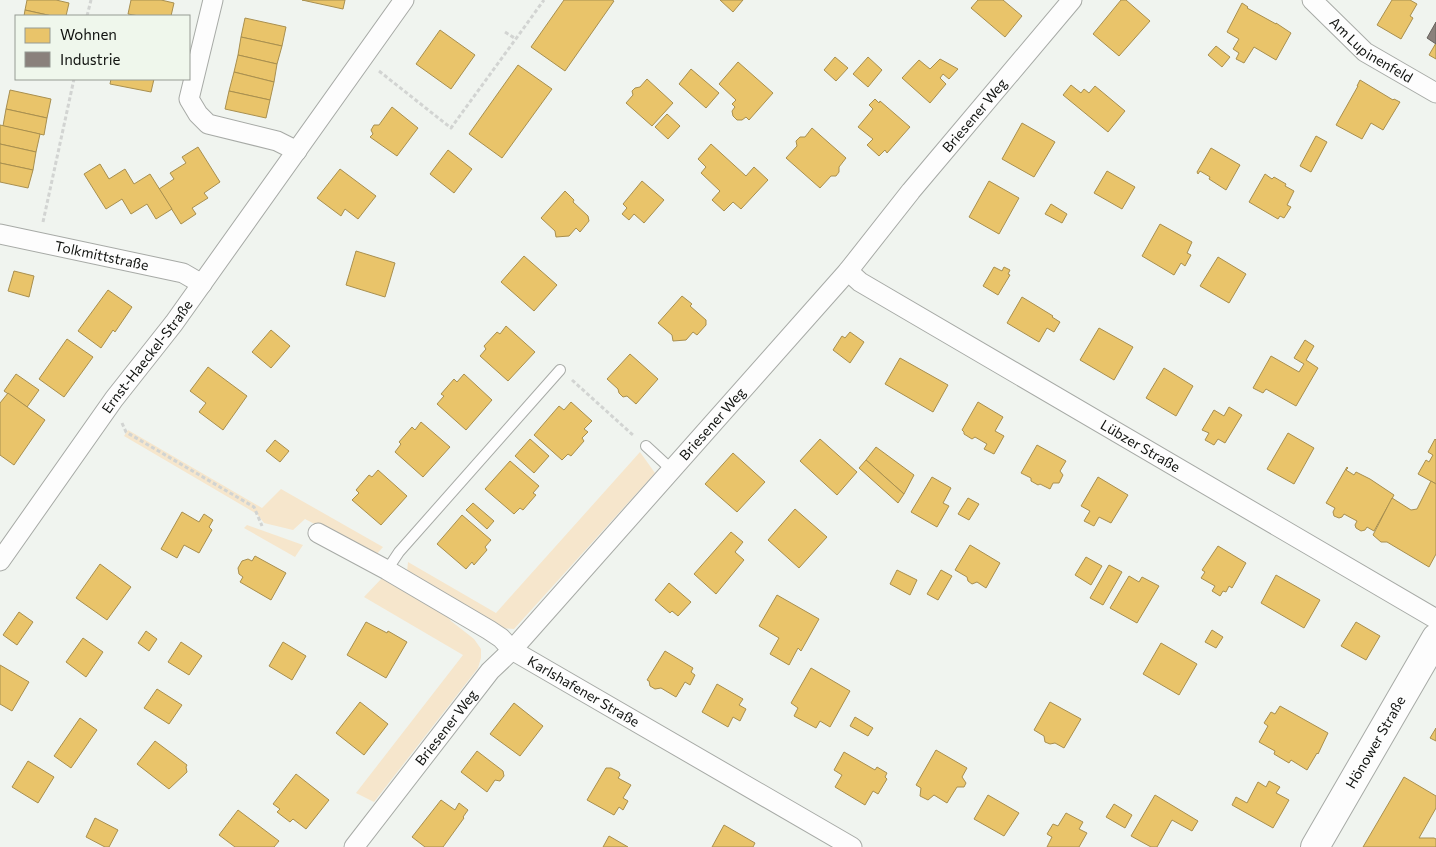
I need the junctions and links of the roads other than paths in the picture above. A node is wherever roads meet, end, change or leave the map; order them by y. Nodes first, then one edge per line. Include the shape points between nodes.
1 (213, 0) edge
2 (404, 0) edge
3 (1072, 0) edge
4 (1312, 0) edge
5 (1436, 93) edge
6 (297, 151) junction
7 (0, 234) edge
8 (848, 271) junction
9 (202, 284) junction
10 (560, 370) road end
11 (646, 446) road end
12 (672, 470) junction
13 (318, 533) dead end
14 (0, 562) edge
15 (387, 570) junction
16 (1436, 619) edge
17 (1436, 638) edge
18 (512, 650) junction
19 (354, 847) edge
20 (852, 847) edge
21 (1315, 847) edge

1 - 6 street via 189,99 208,124 277,140
2 - 6 street, Ernst-Haeckel-Straße
3 - 8 street, Briesener Weg
4 - 5 street, Am Lupinenfeld via 1365,52
6 - 9 street, Ernst-Haeckel-Straße
7 - 9 street, Tolkmittstraße via 183,273
8 - 12 street, Briesener Weg
8 - 16 street, Lübzer Straße via 860,282
9 - 14 street, Ernst-Haeckel-Straße via 114,399
10 - 15 lane via 399,552
11 - 12 lane
12 - 18 street, Briesener Weg
13 - 15 street, Karlshafener Straße
15 - 18 street, Karlshafener Straße via 501,638
17 - 21 main road, Hönower Straße
18 - 19 street, Briesener Weg via 490,671
18 - 20 street, Karlshafener Straße

